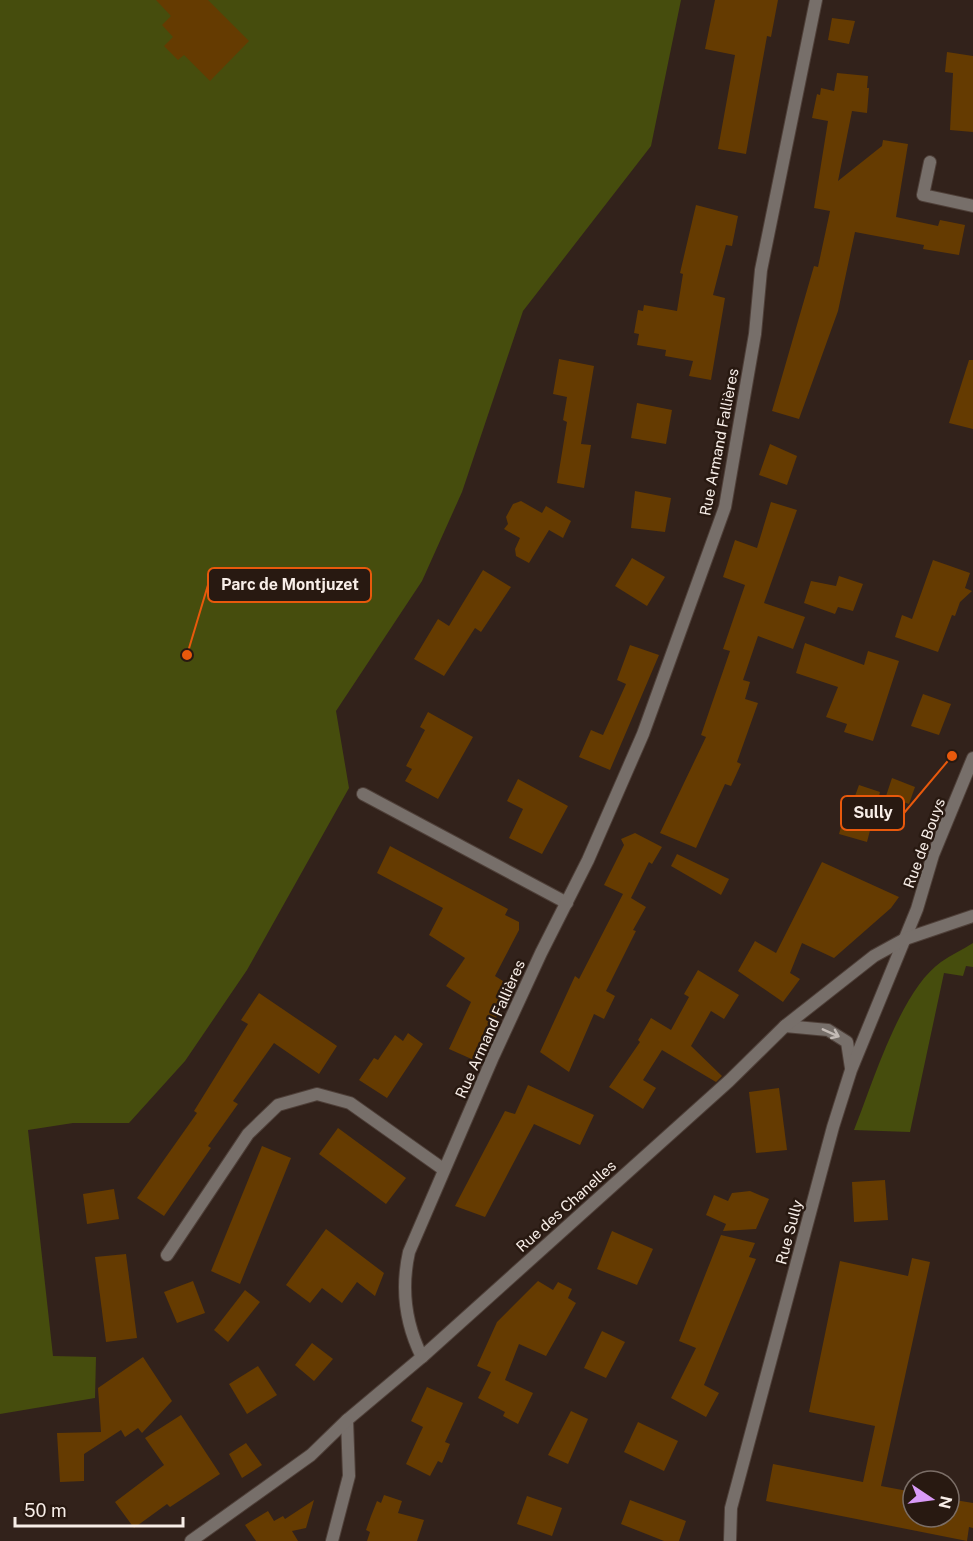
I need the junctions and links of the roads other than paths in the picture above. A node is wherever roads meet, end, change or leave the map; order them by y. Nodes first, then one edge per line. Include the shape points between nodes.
1 (816, 0) edge
2 (930, 162) dead end
3 (973, 206) edge
4 (973, 758) edge
5 (363, 794) dead end
6 (567, 903) junction
7 (973, 916) edge
8 (905, 939) junction
9 (785, 1026) junction
10 (851, 1070) junction
11 (443, 1169) junction
12 (166, 1254) dead end
13 (422, 1357) junction
14 (347, 1420) junction
15 (191, 1541) edge
16 (332, 1541) edge
17 (730, 1541) edge

1 - 6 street, Rue Armand Fallières via 761,270 757,325 725,507 643,734
2 - 3 street via 923,195
4 - 8 street, Rue de Bouys via 933,855
5 - 6 street
6 - 11 street, Rue Armand Fallières via 540,953
7 - 8 street, Rue des Chanelles
8 - 9 street, Rue des Chanelles via 874,956
8 - 10 street, Rue Sully
9 -> 10 street via 828,1030 847,1042
9 - 13 street, Rue des Chanelles
10 - 17 street, Rue Sully via 731,1508
11 - 12 street via 350,1102 317,1094 278,1105 248,1134
11 - 13 street, Rue Armand Fallières via 409,1252 403,1278 408,1320
13 - 14 street, Rue des Chanelles
14 - 15 street, Rue des Chanelles via 311,1455
14 - 16 street via 349,1476

